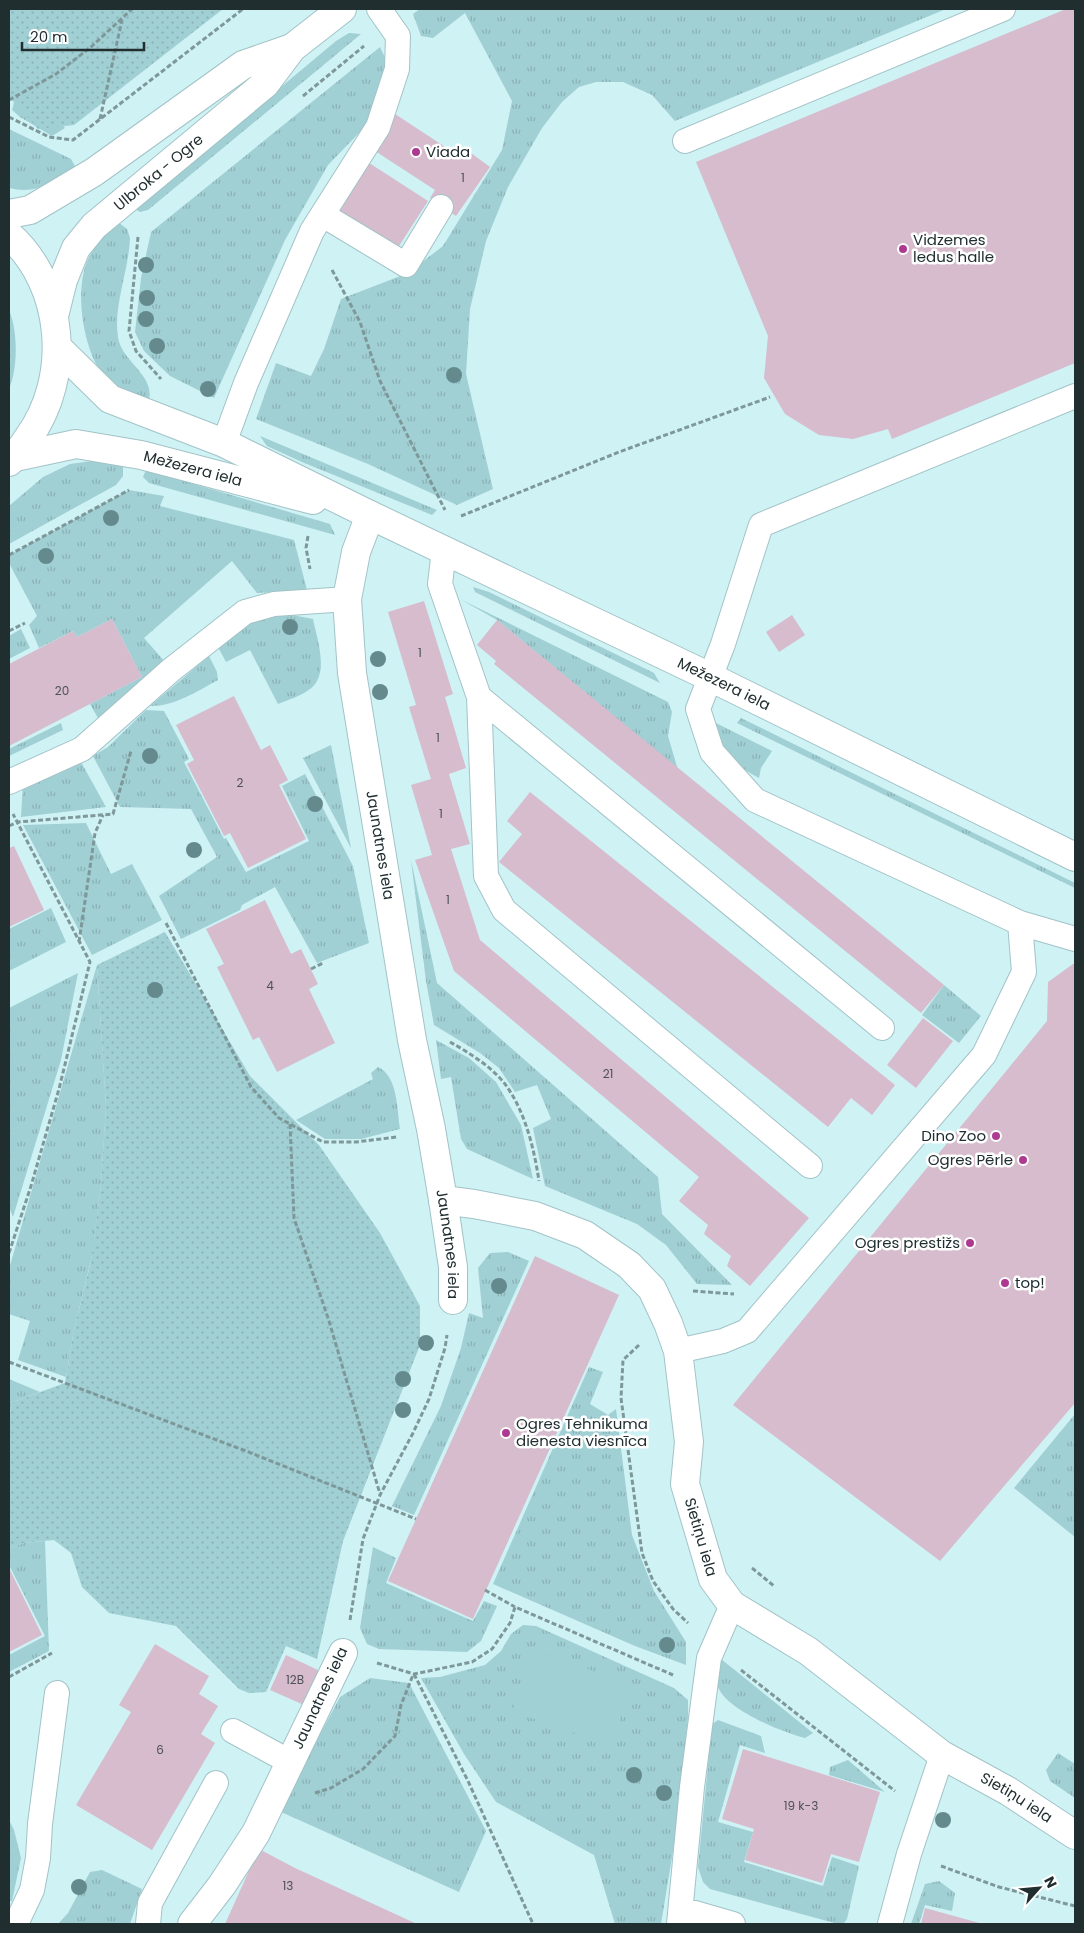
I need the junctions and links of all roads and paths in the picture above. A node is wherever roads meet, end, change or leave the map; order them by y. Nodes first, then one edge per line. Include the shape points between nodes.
1 (132, 9) edge
2 (243, 9) edge
3 (342, 9) edge
4 (379, 9) edge
5 (1002, 9) edge
6 (122, 19) junction
7 (292, 48) junction
8 (9, 100) edge
9 (9, 117) edge
10 (100, 120) junction
11 (685, 141) dead end
12 (442, 207) dead end
13 (9, 214) edge
14 (317, 223) junction
15 (139, 230) dead end
16 (9, 235) edge
17 (54, 316) junction
18 (58, 348) junction
19 (165, 384) dead end
20 (1075, 396) edge
21 (770, 397) dead end
22 (224, 443) junction
23 (12, 459) edge
24 (138, 491) dead end
25 (445, 509) dead end
26 (370, 515) junction
27 (462, 516) dead end
28 (299, 533) dead end
29 (444, 550) junction
30 (356, 552) junction
31 (9, 555) edge
32 (347, 599) junction
33 (25, 623) dead end
34 (9, 631) edge
35 (710, 677) junction
36 (479, 697) junction
37 (134, 743) dead end
38 (9, 782) edge
39 (103, 815) junction
40 (18, 822) junction
41 (9, 826) edge
42 (1075, 857) edge
43 (166, 923) dead end
44 (1020, 923) junction
45 (1075, 939) edge
46 (79, 942) junction
47 (323, 963) dead end
48 (310, 969) dead end
49 (882, 1028) dead end
50 (412, 1040) junction
51 (290, 1124) junction
52 (431, 1130) junction
53 (810, 1166) dead end
54 (443, 1200) junction
55 (535, 1216) junction
56 (9, 1253) edge
57 (652, 1289) junction
58 (775, 1297) junction
59 (453, 1300) joint
60 (678, 1351) junction
61 (9, 1362) edge
62 (380, 1495) junction
63 (376, 1504) junction
64 (416, 1520) dead end
65 (486, 1590) dead end
66 (732, 1605) junction
67 (515, 1606) junction
68 (52, 1653) dead end
69 (343, 1653) junction
70 (414, 1674) junction
71 (9, 1677) edge
72 (703, 1691) junction
73 (57, 1693) dead end
74 (233, 1731) dead end
75 (942, 1755) junction
76 (290, 1762) junction
77 (216, 1783) dead end
78 (268, 1809) junction
79 (1075, 1835) edge
80 (680, 1916) edge
81 (16, 1924) edge
82 (148, 1924) edge
83 (192, 1924) edge
84 (533, 1924) edge
85 (733, 1924) edge
86 (890, 1924) edge

1 - 6 path
2 - 10 path
3 - 7 street, Ulbroka - Ogre
4 - 14 lane via 398,36 397,69 378,127
5 - 11 lane
6 - 8 path via 56,74
6 - 10 path
7 - 13 street, Ulbroka - Ogre via 243,65 94,172 30,210
7 - 17 street, Ulbroka - Ogre via 265,84 94,226 76,248 63,280
9 - 10 path via 49,137 73,140
12 - 14 lane via 406,265
14 - 22 lane via 281,300
14 - 25 path via 360,322 380,381
15 - 19 path via 129,332 136,351
16 - 17 street via 20,244 41,278
17 - 18 street
18 - 22 street, Mežezera iela via 110,399
18 - 23 street via 53,388 38,425
20 - 35 lane via 762,525
21 - 27 path via 619,452
22 - 26 street, Mežezera iela
23 - 26 street, Mežezera iela via 76,444 141,454
24 - 31 path via 129,490
26 - 29 street, Mežezera iela
26 - 30 street, Jaunatnes iela
28 - 30 path
29 - 35 street, Mežezera iela
29 - 36 lane via 440,584
30 - 32 street, Jaunatnes iela
32 - 38 lane via 274,604 245,612 171,670 82,749
32 - 50 street, Jaunatnes iela via 352,673
33 - 34 path
35 - 42 street, Mežezera iela
35 - 44 lane via 698,709 712,752 755,800
36 - 49 lane
36 - 53 lane via 486,876 504,910
37 - 39 path via 113,814
39 - 40 path
39 - 46 path via 95,833
40 - 41 path
40 - 46 path
43 - 51 path via 251,1087 279,1118
44 - 45 lane
44 - 58 lane via 1024,972 984,1055
46 - 56 path via 90,962 59,1089
47 - 48 path
50 - 52 street, Jaunatnes iela
50 - 55 path via 437,1034 473,1055 504,1083 525,1121 539,1180
51 - 52 path via 323,1142 333,1143 394,1138
51 - 62 path via 294,1218
52 - 54 street, Jaunatnes iela
54 - 55 street, Sietiņu iela
54 - 59 street, Jaunatnes iela via 453,1267
55 - 57 street, Sietiņu iela via 585,1234 629,1265
57 - 58 path
57 - 60 street, Sietiņu iela
58 - 60 lane via 747,1331 722,1341
59 - 62 path, Jaunatnes iela via 445,1348 429,1399
60 - 66 street, Sietiņu iela via 689,1442 685,1484 712,1579
61 - 63 path via 246,1451
62 - 63 path, Jaunatnes iela
63 - 64 path
63 - 69 path, Jaunatnes iela via 363,1539
65 - 67 path
66 - 72 lane via 708,1658
66 - 75 street, Sietiņu iela via 808,1651
67 - 70 path via 510,1623 492,1650 472,1662
67 - 72 path
68 - 71 path
69 - 70 path
69 - 76 street, Jaunatnes iela
70 - 78 path via 401,1705 395,1736 363,1769 331,1788
70 - 84 path via 468,1781
72 - 80 lane
73 - 81 lane via 38,1858 32,1890
74 - 76 lane
75 - 79 street, Sietiņu iela via 1008,1791
75 - 86 lane
76 - 78 street, Jaunatnes iela
77 - 82 lane via 150,1903
78 - 83 street, Jaunatnes iela via 222,1885
80 - 85 lane

